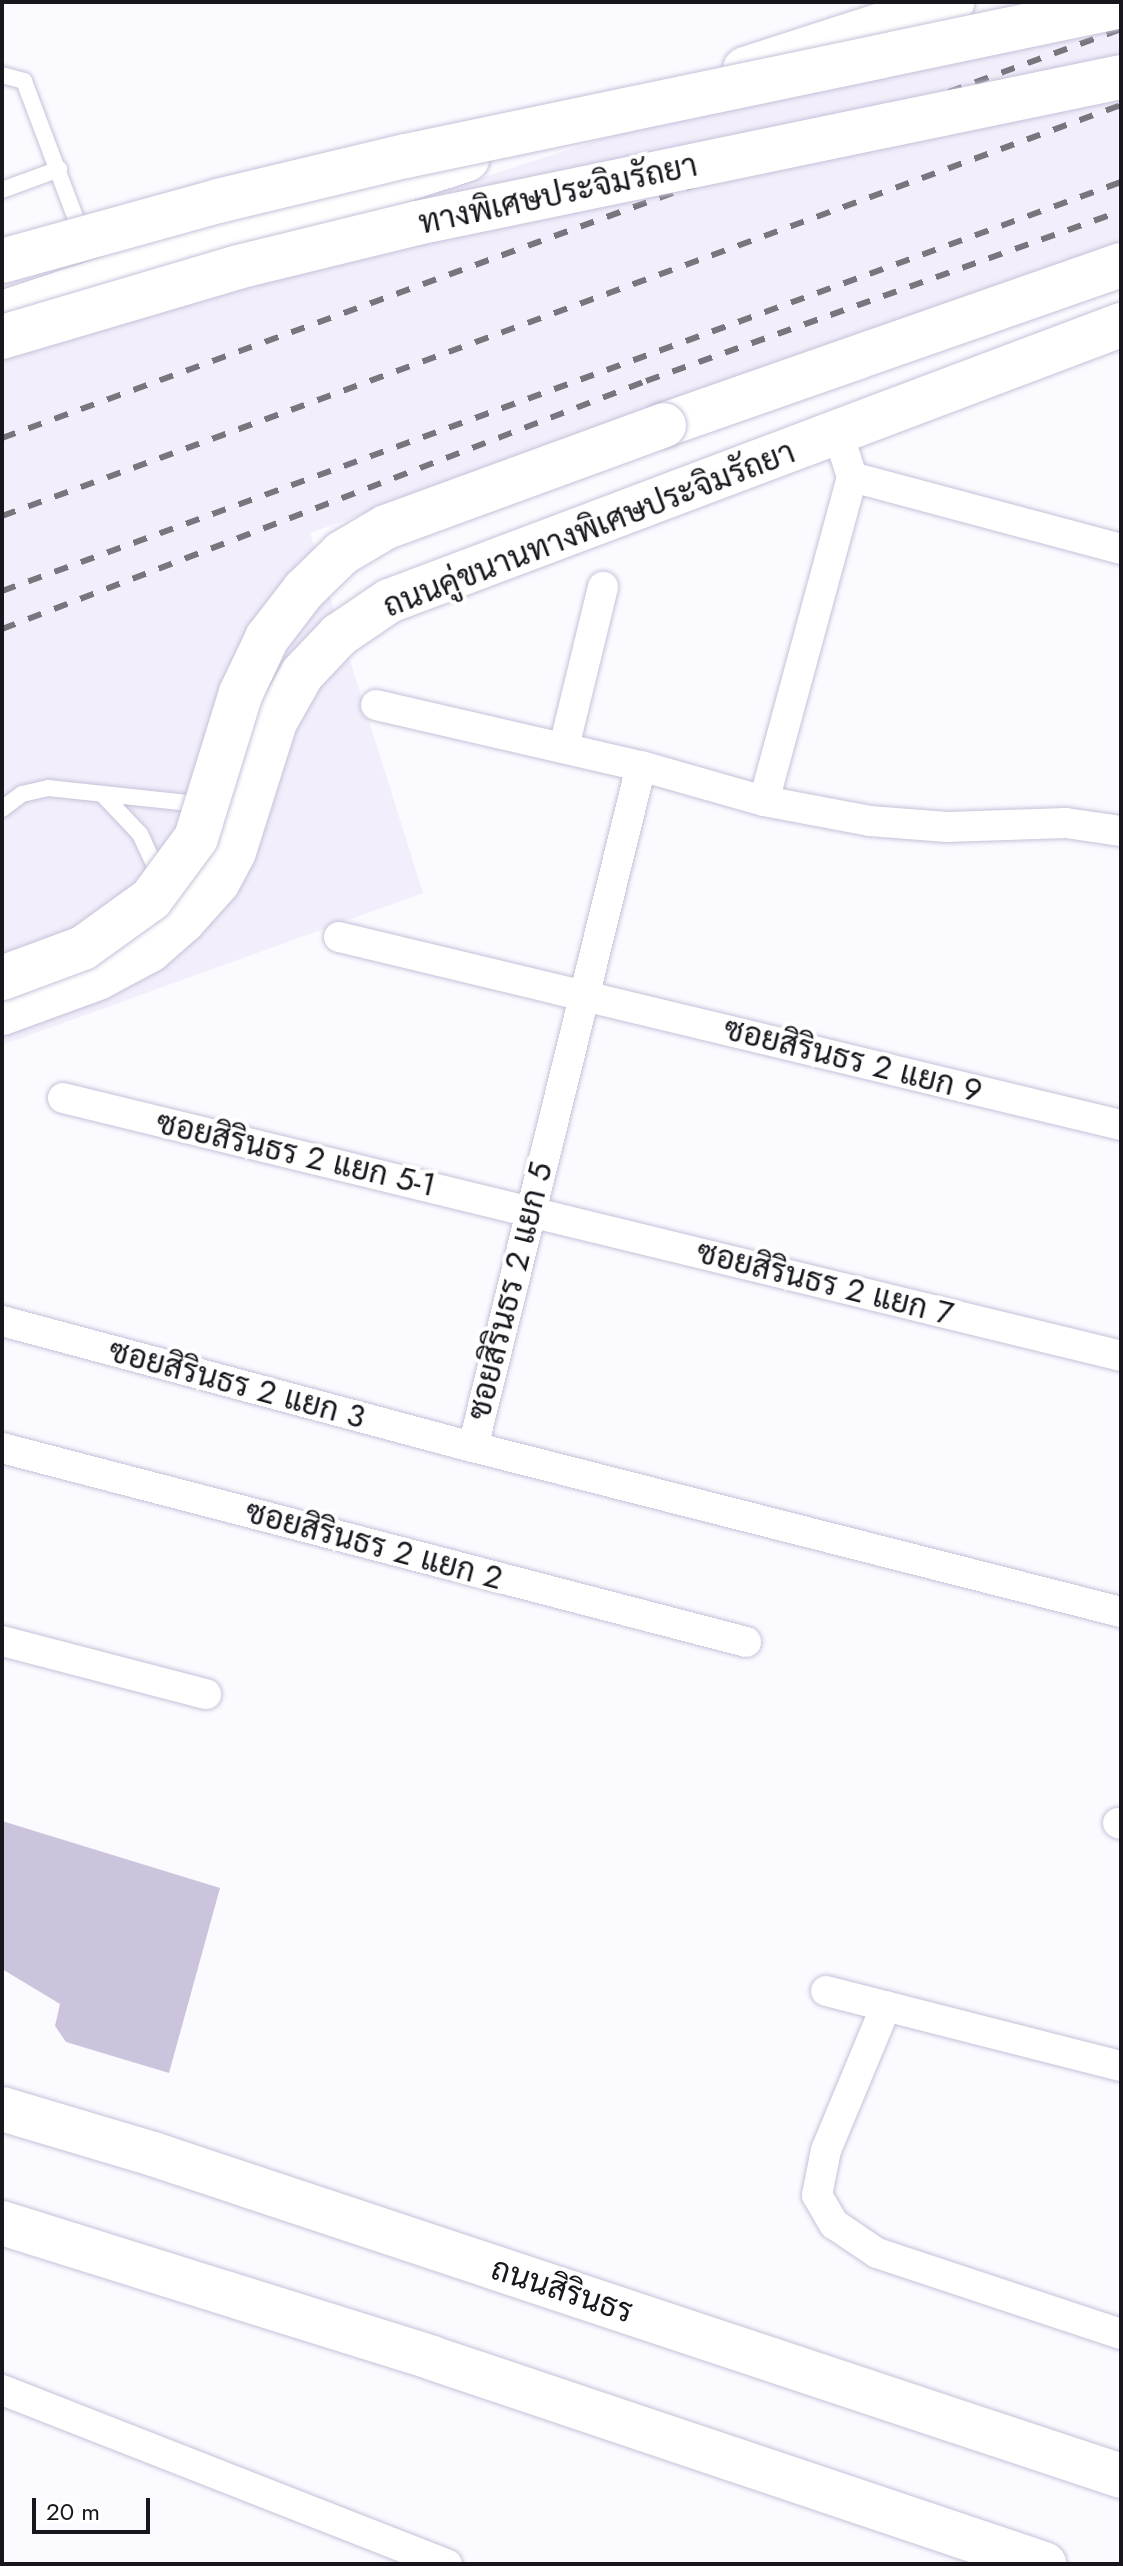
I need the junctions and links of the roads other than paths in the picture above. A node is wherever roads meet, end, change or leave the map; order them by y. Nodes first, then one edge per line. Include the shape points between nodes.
1 (952, 2) edge
2 (1121, 6) edge
3 (2, 75) edge
4 (1121, 77) edge
5 (59, 169) junction
6 (2, 190) edge
7 (2, 261) edge
8 (92, 265) junction
9 (1121, 265) edge
10 (2, 313) edge
11 (1121, 325) edge
12 (2, 337) edge
13 (838, 433) junction
14 (852, 477) junction
15 (1121, 549) edge
16 (603, 587) dead end
17 (376, 705) dead end
18 (564, 747) junction
19 (641, 766) junction
20 (254, 786) junction
21 (104, 796) junction
22 (764, 801) junction
23 (2, 809) edge
24 (1121, 831) edge
25 (339, 937) dead end
26 (150, 950) junction
27 (2, 978) edge
28 (585, 996) junction
29 (2, 1013) edge
30 (63, 1098) dead end
31 (1121, 1125) edge
32 (529, 1210) junction
33 (2, 1321) edge
34 (1121, 1356) edge
35 (473, 1447) junction
36 (2, 1448) edge
37 (1121, 1612) edge
38 (2, 1641) edge
39 (746, 1642) dead end
40 (206, 1694) dead end
41 (826, 1991) dead end
42 (886, 2006) junction
43 (1121, 2066) edge
44 (2, 2109) edge
45 (2, 2223) edge
46 (1121, 2334) edge
47 (2, 2390) edge
48 (1120, 2473) edge
49 (447, 2564) edge
50 (1044, 2564) edge

1 - 8 main road
2 - 7 main road, bridge via 406,156
3 - 5 lane via 24,81
4 - 12 main road, ทางพิเศษประจิมรัถยา, bridge via 417,223 238,267
5 - 6 lane
5 - 8 lane
8 - 10 main road
9 - 27 main road, bridge via 386,527 342,553 304,590 267,638 241,693 196,838 151,899 83,948
11 - 13 main road, ถนนคู่ขนานทางพิเศษประจิมรัถยา
13 - 14 street
13 - 20 main road, ถนนคู่ขนานทางพิเศษประจิมรัถยา via 389,601 339,635 302,674 275,722
14 - 15 street
14 - 22 street
16 - 18 street
17 - 18 street
18 - 19 street
19 - 22 street
19 - 28 street, ซอยสิรินธร 2 แยก 5
20 - 21 lane via 227,803 207,805
20 - 26 main road, ถนนคู่ขนานทางพิเศษประจิมรัถยา via 234,852 218,882
21 - 23 lane via 48,788 22,794
21 - 26 lane via 140,834 162,880 163,913
22 - 24 street via 870,821 947,827 1066,823
25 - 28 street, ซอยสิรินธร 2 แยก 9
26 - 29 main road, ถนนคู่ขนานทางพิเศษประจิมรัถยา via 98,978
28 - 31 street, ซอยสิรินธร 2 แยก 9
28 - 32 street, ซอยสิรินธร 2 แยก 5
30 - 32 street, ซอยสิรินธร 2 แยก 5-1
32 - 34 street, ซอยสิรินธร 2 แยก 7
32 - 35 street, ซอยสิรินธร 2 แยก 5
33 - 35 street, ซอยสิรินธร 2 แยก 3
35 - 37 street, ซอยสิรินธร 2 แยก 5
36 - 39 street, ซอยสิรินธร 2 แยก 2
38 - 40 street
41 - 42 street
42 - 43 street
42 - 46 street via 826,2150 817,2195 834,2224 877,2253
44 - 48 main road, ถนนสิรินธร
45 - 50 main road via 432,2358
47 - 49 street

